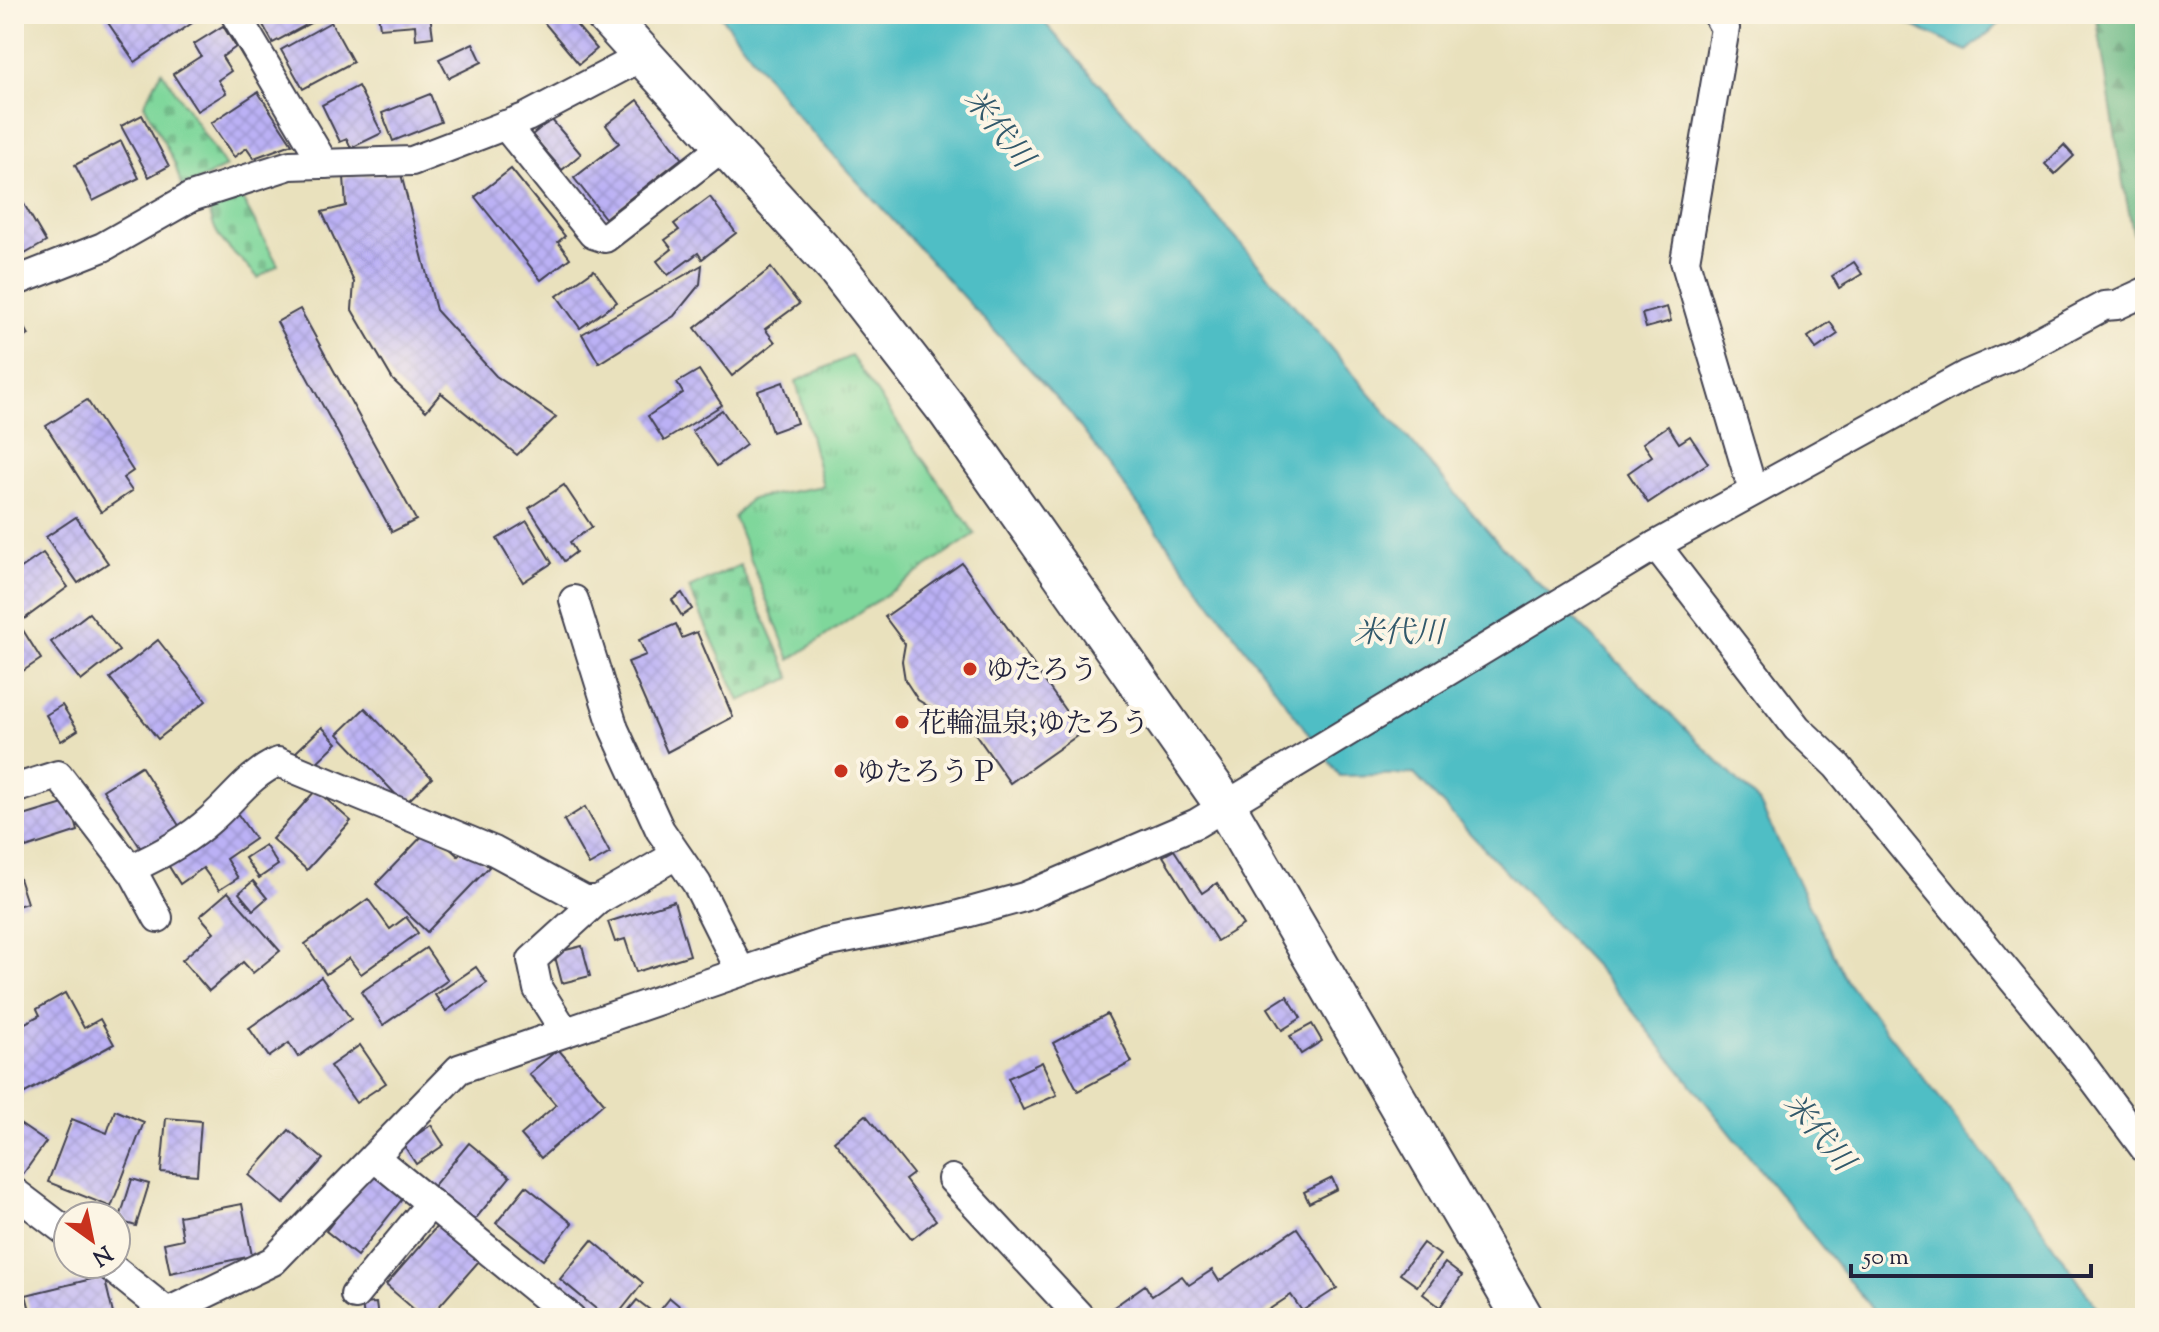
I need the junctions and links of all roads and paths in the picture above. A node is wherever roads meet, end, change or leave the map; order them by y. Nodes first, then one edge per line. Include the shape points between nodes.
1 (235, 14) edge
2 (605, 14) edge
3 (1717, 14) edge
4 (643, 56) junction
5 (505, 125) junction
6 (725, 145) junction
7 (324, 164) junction
8 (14, 282) edge
9 (2145, 292) edge
10 (1753, 491) junction
11 (1645, 552) junction
12 (574, 600) dead end
13 (14, 789) edge
14 (1225, 805) junction
15 (676, 855) junction
16 (130, 869) junction
17 (598, 900) junction
18 (158, 918) dead end
19 (741, 972) junction
20 (565, 1032) junction
21 (2145, 1149) edge
22 (374, 1157) junction
23 (952, 1179) dead end
24 (14, 1192) edge
25 (431, 1203) junction
26 (52, 1221) edge
27 (127, 1280) edge
28 (355, 1295) dead end
29 (172, 1316) edge
30 (571, 1318) edge
31 (1081, 1318) edge
32 (1523, 1318) edge

1 - 7 street
2 - 4 street
3 - 10 street via 1725,28 1685,261
4 - 5 street
4 - 6 street
5 - 6 street via 593,234 605,238
5 - 7 street via 412,161
6 - 14 street via 838,269 949,412
7 - 8 street via 290,165 191,197 103,247
9 - 10 street via 2066,324
10 - 11 street
11 - 14 street
11 - 21 street via 1797,728 1837,766 2075,1055
12 - 15 street via 614,729
13 - 16 street via 58,775
14 - 19 street via 1197,823 1024,897 825,943
14 - 32 street
15 - 17 street
15 - 19 street via 697,884
16 - 17 street via 162,855 210,820 259,770 278,762 494,851 585,900
16 - 18 street
17 - 20 street via 532,960 538,989
19 - 20 street
20 - 22 street via 459,1069
22 - 25 street
22 - 29 street via 273,1261
23 - 31 street
24 - 26 street
25 - 28 street
25 - 30 street
27 - 29 street

